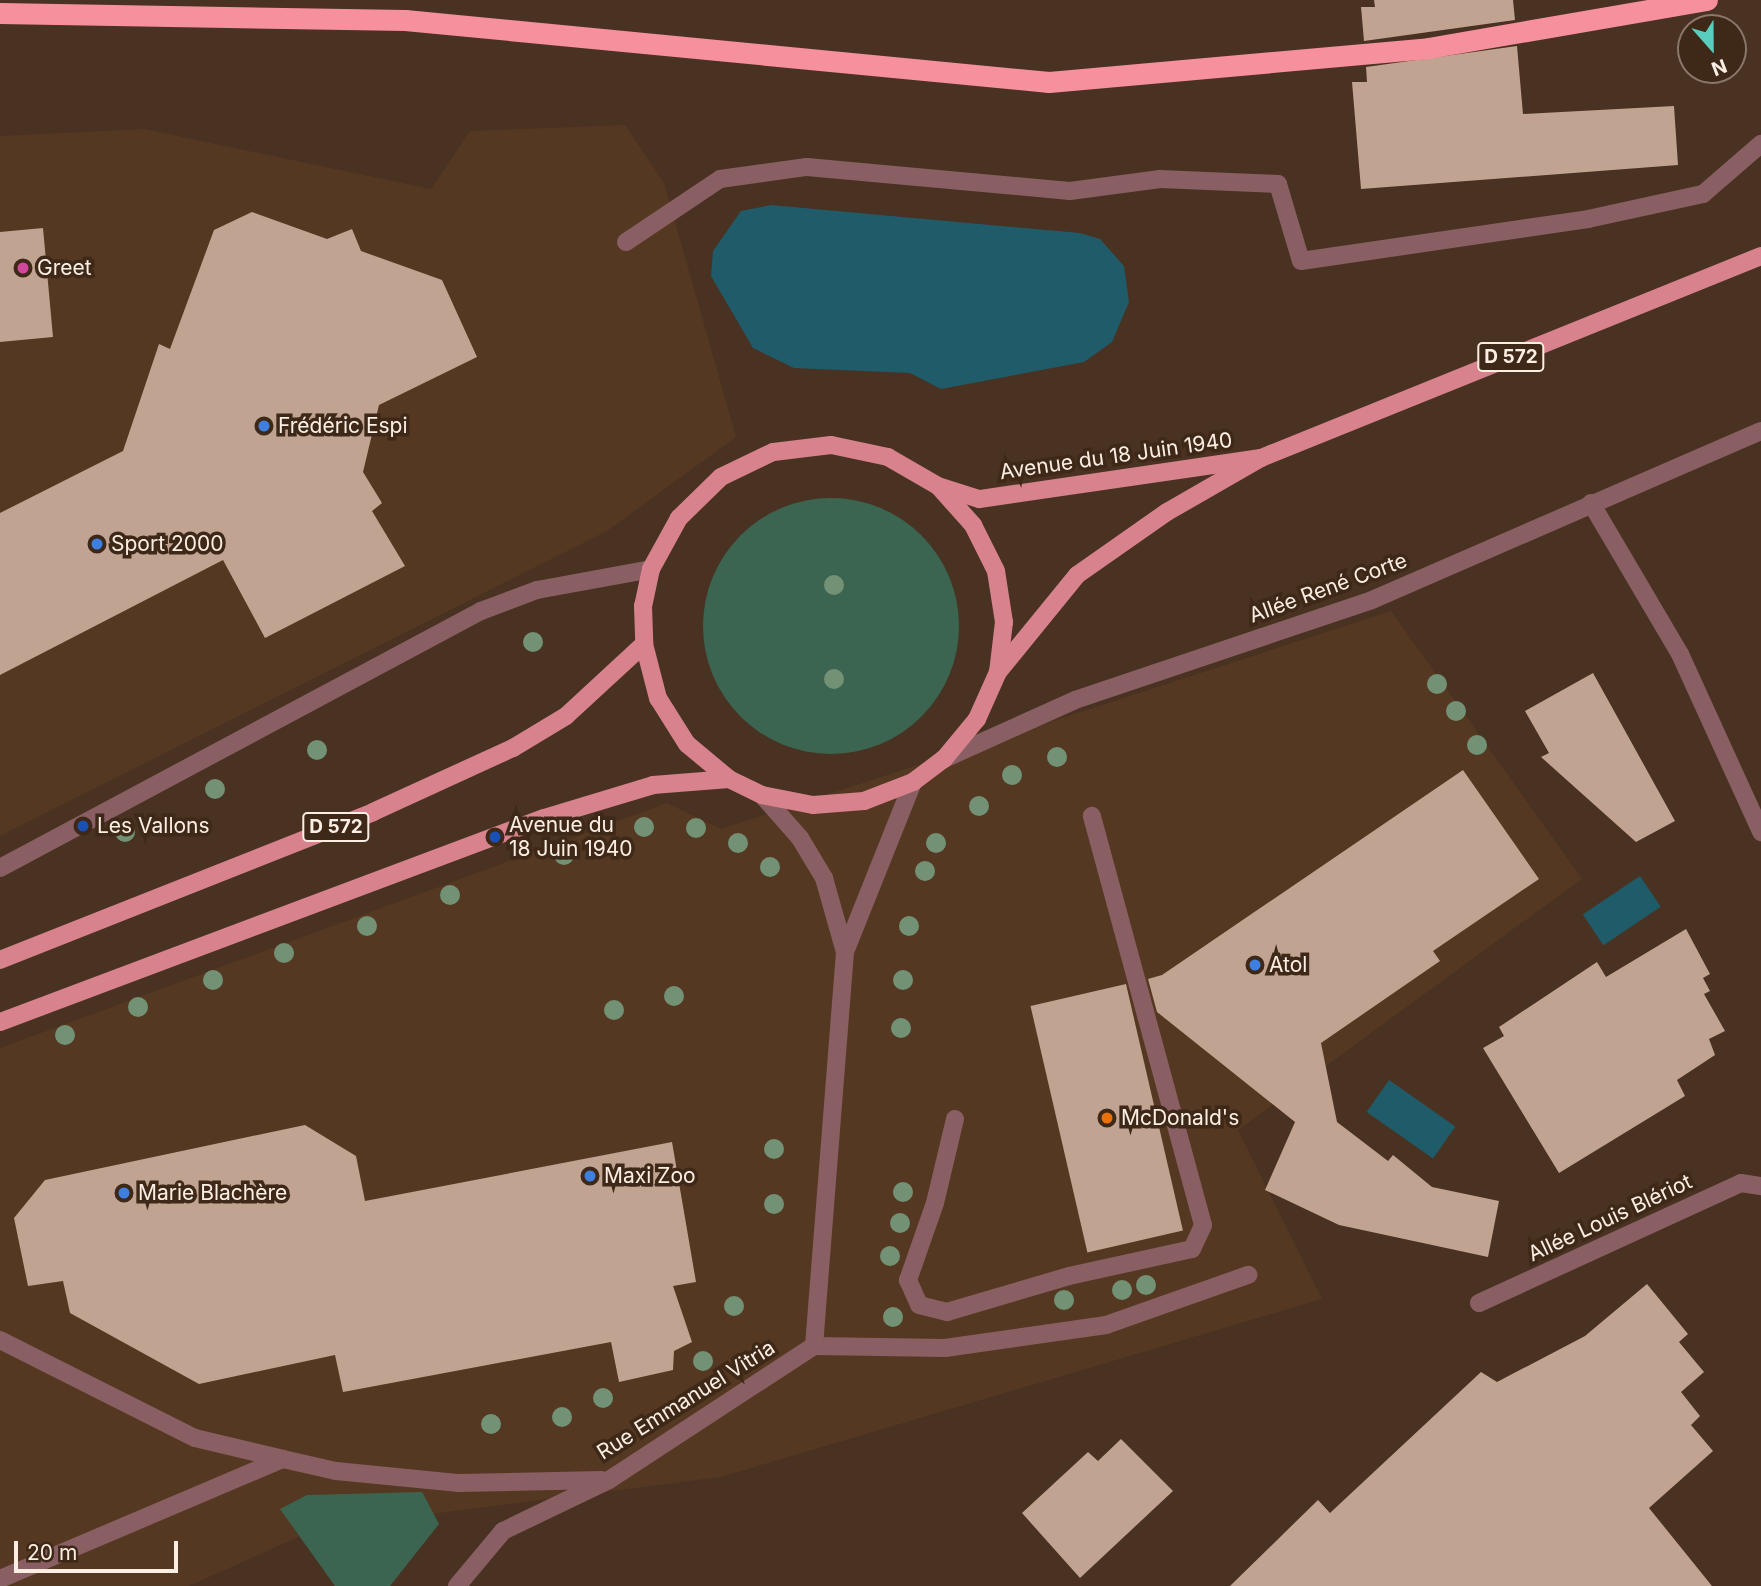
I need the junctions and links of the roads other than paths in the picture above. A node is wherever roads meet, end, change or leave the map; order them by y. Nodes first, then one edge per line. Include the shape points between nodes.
1 (1707, 0) edge
2 (0, 13) edge
3 (1761, 144) edge
4 (626, 242) dead end
5 (1761, 256) edge
6 (1761, 431) edge
7 (1261, 458) junction
8 (938, 486) junction
9 (1591, 503) junction
10 (651, 569) junction
11 (644, 644) junction
12 (998, 672) junction
13 (944, 759) junction
14 (729, 779) junction
15 (913, 782) junction
16 (762, 795) junction
17 (1092, 816) dead end
18 (1761, 832) edge
19 (0, 868) edge
20 (845, 952) junction
21 (0, 960) edge
22 (0, 1022) edge
23 (955, 1119) dead end
24 (1761, 1186) edge
25 (1248, 1275) dead end
26 (1479, 1303) dead end
27 (0, 1340) edge
28 (814, 1346) junction
29 (283, 1459) junction
30 (609, 1480) junction
31 (0, 1579) edge
32 (457, 1586) edge

1 - 2 highway via 1428,48 1049,82 405,20
3 - 4 street via 1703,194 1588,219 1301,261 1278,184 1160,179 1070,191 807,167 720,179
5 - 7 main road, Avenue du 18 Juin 1940 / D 572
6 - 9 street, Allée René Corte
7 - 8 main road, Avenue du 18 Juin 1940 / D 572 via 1016,496 979,499
7 - 12 main road, Avenue du 18 Juin 1940 / D 572 via 1167,512 1077,575
8 - 10 main road, Avenue du 18 Juin 1940 via 888,457 831,445 773,452 721,477 704,493 679,518
8 - 12 main road, Avenue du 18 Juin 1940 via 973,525 996,571 1004,622
9 - 13 street, Allée René Corte via 1372,600 1075,699
9 - 18 street via 1680,654
10 - 11 main road, Avenue du 18 Juin 1940 via 643,606
10 - 19 street via 537,590 481,611
11 - 14 main road, Avenue du 18 Juin 1940 via 658,698 672,721 687,744
11 - 21 main road, D 572 via 566,716 513,748 373,812
12 - 13 main road, Avenue du 18 Juin 1940 via 977,719
13 - 15 main road, Avenue du 18 Juin 1940
14 - 16 main road, Avenue du 18 Juin 1940
14 - 22 main road via 653,785 544,818
15 - 16 main road, Avenue du 18 Juin 1940 via 864,801 813,805
15 - 20 street
16 - 20 street via 800,838 824,878
17 - 23 street via 1203,1225 1192,1249 1069,1276 947,1312 919,1305 908,1280 935,1203
20 - 28 street
24 - 26 street, Allée Louis Blériot via 1741,1183
25 - 28 street via 1106,1325 945,1349
27 - 29 street, Rue Emmanuel Vitria via 195,1438
28 - 30 street, Rue Emmanuel Vitria
29 - 30 street, Rue Emmanuel Vitria via 336,1471 459,1483
29 - 31 street
30 - 32 street via 503,1531

